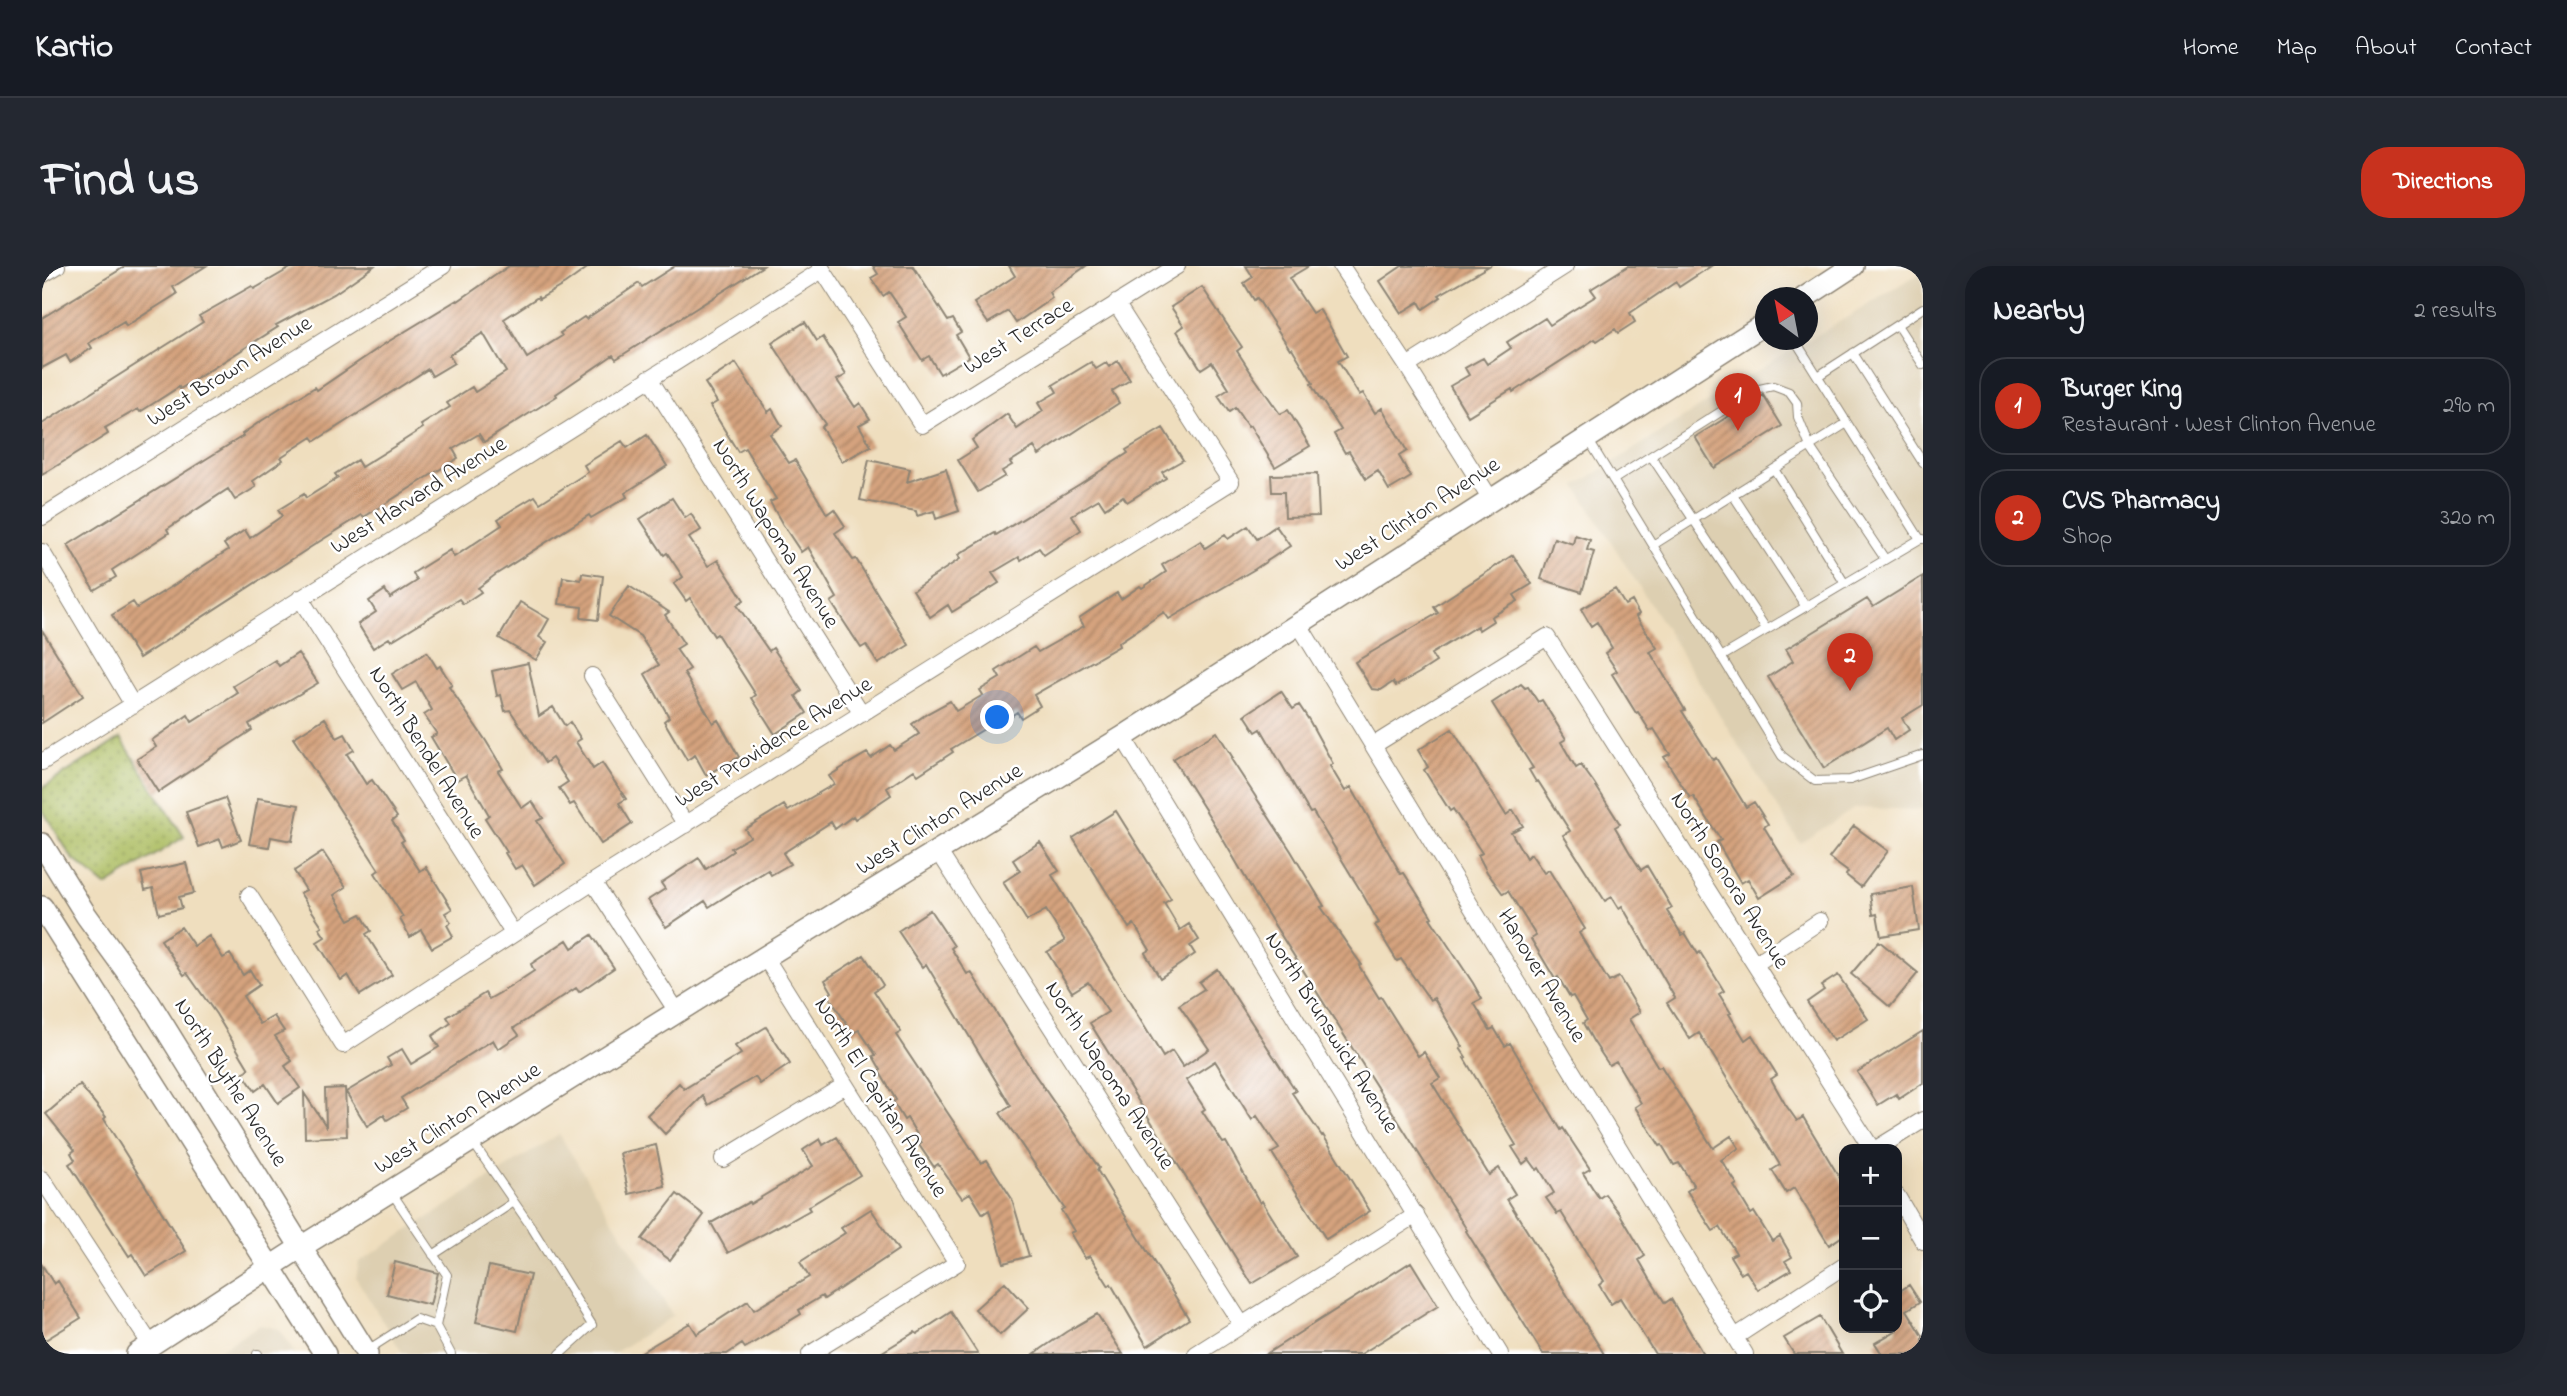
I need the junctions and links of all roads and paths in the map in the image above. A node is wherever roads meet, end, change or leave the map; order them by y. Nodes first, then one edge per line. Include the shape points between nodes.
1 (57, 266) edge
2 (443, 266) edge
3 (1177, 266) edge
4 (1340, 266) edge
5 (1565, 266) edge
6 (1853, 266) edge
7 (821, 268) edge
8 (42, 275) edge
9 (1818, 289) edge
10 (1116, 303) junction
11 (1923, 308) edge
12 (1897, 325) junction
13 (1755, 330) edge
14 (1801, 350) edge
15 (1853, 353) junction
16 (1923, 365) edge
17 (1407, 366) junction
18 (1818, 376) junction
19 (649, 378) junction
20 (1847, 423) junction
21 (1587, 438) junction
22 (1810, 447) junction
23 (1651, 456) junction
24 (1923, 463) edge
25 (1774, 469) junction
26 (1613, 480) junction
27 (1734, 495) junction
28 (1491, 500) junction
29 (42, 517) edge
30 (1693, 520) junction
31 (1921, 539) edge
32 (1653, 545) junction
33 (42, 552) edge
34 (1885, 559) junction
35 (1845, 584) junction
36 (300, 598) junction
37 (1806, 607) junction
38 (1298, 623) junction
39 (1767, 630) junction
40 (1721, 657) junction
41 (592, 676) dead end
42 (133, 705) junction
43 (862, 714) junction
44 (1123, 737) junction
45 (1374, 745) junction
46 (1923, 755) edge
47 (42, 762) edge
48 (686, 825) junction
49 (42, 845) edge
50 (939, 852) junction
51 (593, 882) junction
52 (249, 895) dead end
53 (42, 907) edge
54 (1820, 920) dead end
55 (513, 933) junction
56 (765, 957) junction
57 (1755, 964) junction
58 (678, 1013) junction
59 (845, 1085) junction
60 (1923, 1120) edge
61 (472, 1141) junction
62 (1872, 1144) edge
63 (1883, 1144) edge
64 (723, 1159) dead end
65 (42, 1179) edge
66 (391, 1192) junction
67 (514, 1202) junction
68 (1899, 1207) edge
69 (1416, 1215) junction
70 (1904, 1227) edge
71 (1923, 1241) edge
72 (301, 1247) junction
73 (433, 1255) junction
74 (270, 1267) junction
75 (1839, 1269) edge
76 (1242, 1325) junction
77 (436, 1326) junction
78 (1735, 1337) junction
79 (144, 1350) edge
80 (367, 1352) edge
81 (325, 1354) edge
82 (452, 1354) edge
83 (560, 1354) edge
84 (810, 1354) edge
85 (1196, 1354) edge
86 (1500, 1354) edge
87 (1745, 1354) edge

1 - 8 street
2 - 29 street, West Brown Avenue
3 - 10 street, West Terrace
4 - 17 street
5 - 17 street
6 - 9 main road
7 - 10 street, West Terrace via 922,425
7 - 19 street, West Harvard Avenue
10 - 43 street, West Providence Avenue via 1231,482
11 - 12 lane
12 - 15 lane
12 - 16 lane
13 - 21 main road, West Clinton Avenue
14 - 18 lane
15 - 18 lane
15 - 24 lane
17 - 28 street
18 - 20 lane
19 - 36 street, West Harvard Avenue
19 - 43 street, North Wapoma Avenue
20 - 22 lane
20 - 31 lane
21 - 26 lane
21 - 28 main road, West Clinton Avenue
22 - 23 lane via 1797,403 1789,393 1773,386 1755,390
22 - 25 lane
22 - 34 lane
23 - 26 lane
23 - 30 lane
25 - 27 lane
25 - 35 lane
26 - 32 lane
27 - 30 lane
27 - 37 lane
28 - 38 main road, West Clinton Avenue
30 - 32 lane
30 - 39 lane
31 - 34 lane
32 - 40 lane
33 - 42 street
34 - 35 lane
35 - 37 lane
36 - 42 street, West Harvard Avenue
36 - 55 street, North Bendel Avenue
37 - 39 lane
38 - 44 main road, West Clinton Avenue
38 - 45 street, Hanover Avenue
39 - 40 lane
40 - 46 lane via 1782,756 1815,781 1850,780
41 - 48 street
42 - 47 street, West Harvard Avenue
43 - 48 street, West Providence Avenue
44 - 50 main road, West Clinton Avenue
44 - 69 street, North Brunswick Avenue
45 - 57 street, North Sonora Avenue via 1547,637
45 - 78 street, Hanover Avenue
48 - 51 street, West Providence Avenue
49 - 72 main road, North Blythe Avenue via 149,1002
50 - 56 main road, West Clinton Avenue
50 - 76 street, North Wapoma Avenue
51 - 55 street, West Providence Avenue
51 - 58 street
52 - 55 street, West Providence Avenue via 343,1045
53 - 74 main road
54 - 57 street
56 - 58 main road, West Clinton Avenue
56 - 59 street, North El Capitan Avenue
57 - 62 street, North Sonora Avenue
58 - 61 main road, West Clinton Avenue
59 - 64 street
59 - 84 street, North El Capitan Avenue via 957,1263
60 - 63 street
61 - 66 main road, West Clinton Avenue
61 - 67 lane
65 - 79 street
66 - 72 main road, West Clinton Avenue
66 - 73 lane
67 - 73 lane
67 - 83 lane via 592,1325
68 - 70 street
69 - 76 street
69 - 86 street, North Brunswick Avenue
70 - 71 street
72 - 74 main road, West Clinton Avenue
72 - 80 main road, North Blythe Avenue
73 - 77 lane via 447,1275
74 - 79 main road, West Clinton Avenue
74 - 81 main road
75 - 78 street
76 - 85 street
77 - 80 lane via 416,1319
77 - 82 lane
78 - 87 street, Hanover Avenue

